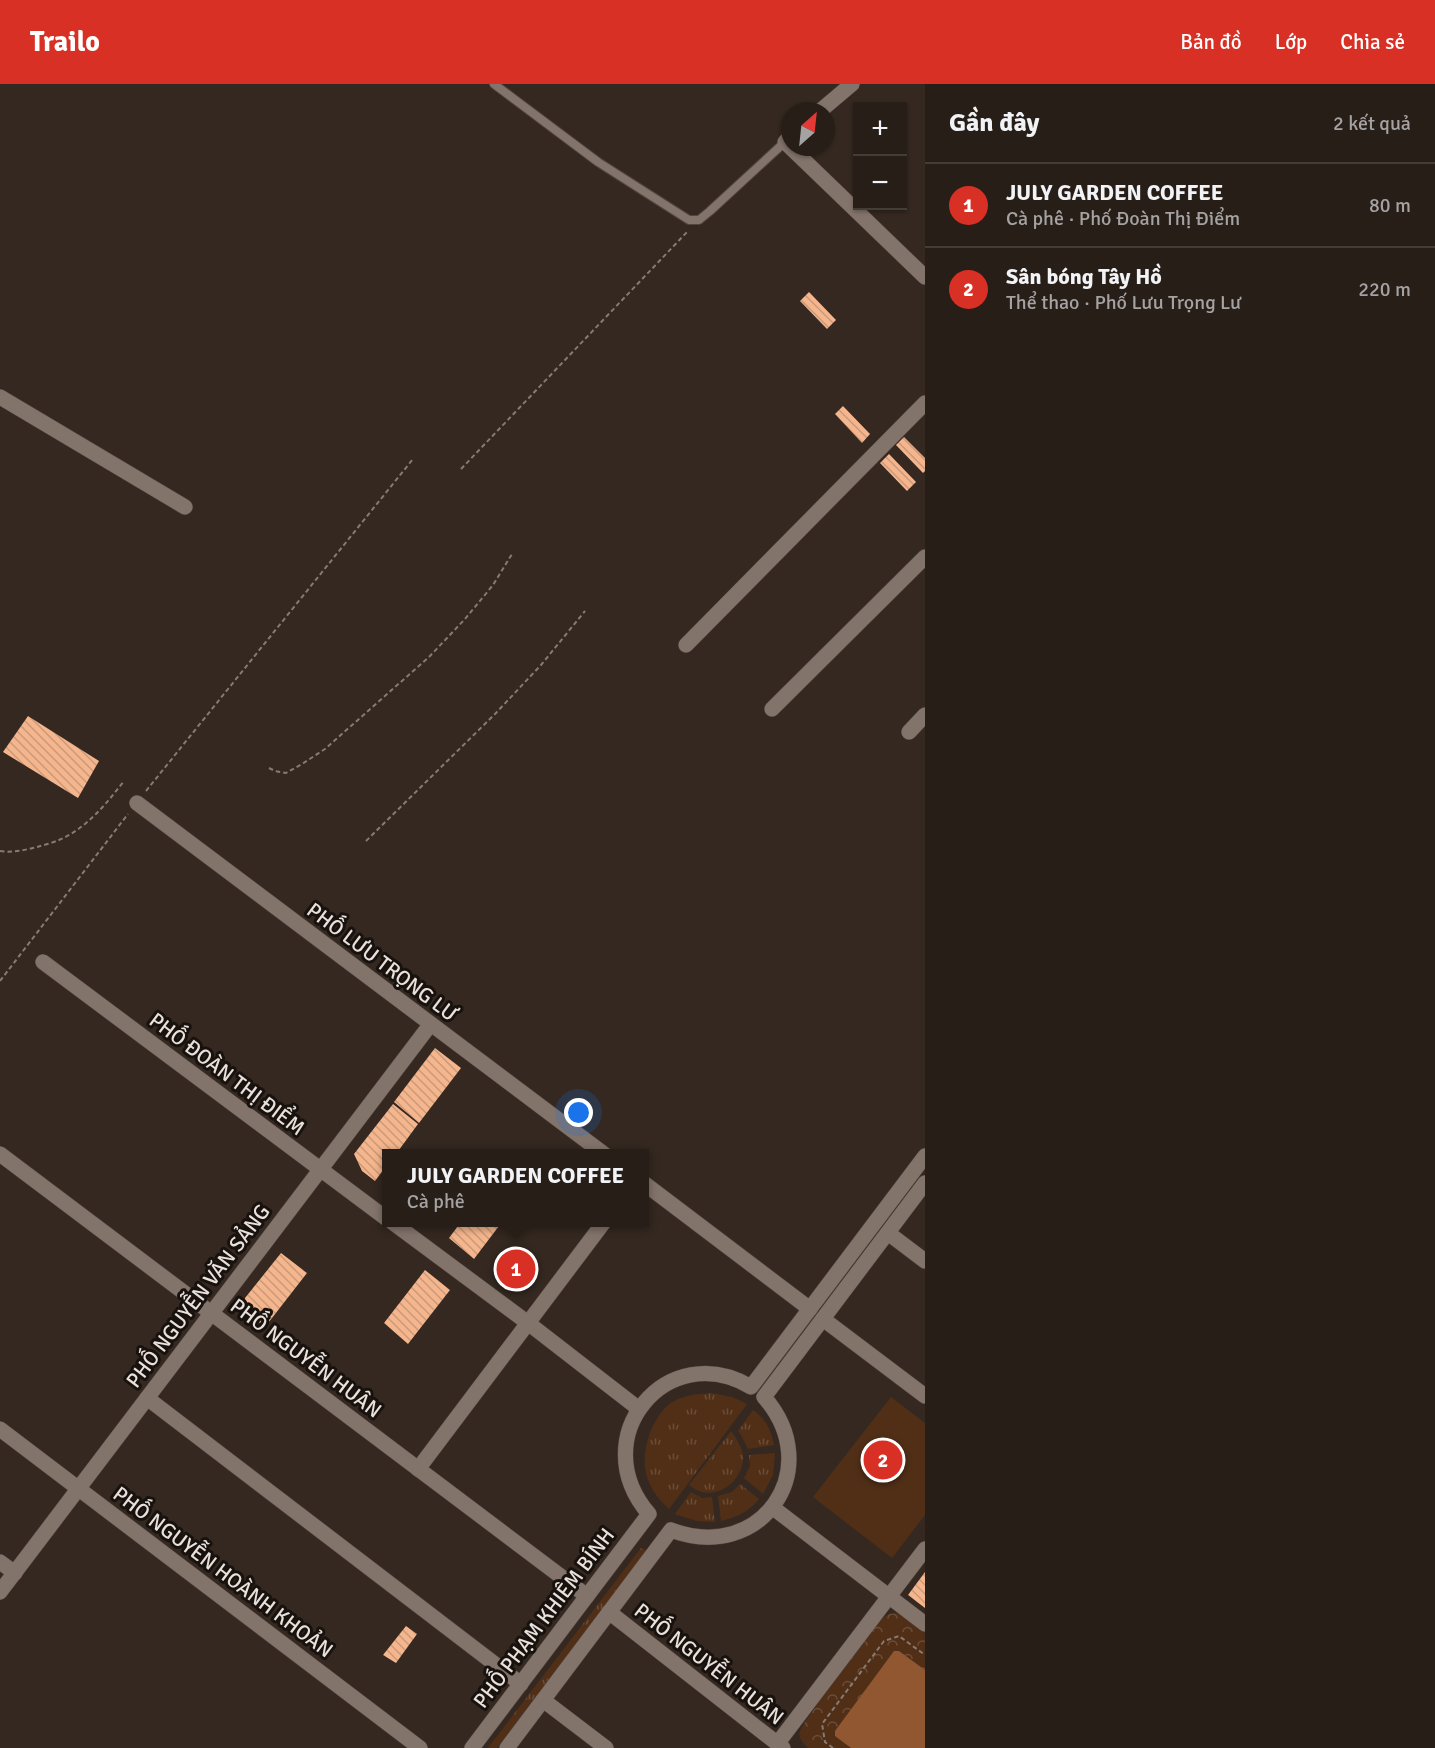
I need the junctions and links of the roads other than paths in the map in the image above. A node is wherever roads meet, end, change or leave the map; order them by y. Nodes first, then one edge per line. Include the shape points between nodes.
1 (494, 84) edge
2 (852, 84) edge
3 (831, 102) edge
4 (781, 145) edge
5 (805, 156) edge
6 (922, 267) edge
7 (0, 397) edge
8 (925, 403) edge
9 (185, 507) dead end
10 (925, 557) edge
11 (686, 645) dead end
12 (772, 709) dead end
13 (925, 715) edge
14 (909, 732) dead end
15 (137, 803) road end
16 (42, 962) dead end
17 (430, 1024) junction
18 (597, 1149) edge
19 (0, 1154) edge
20 (925, 1156) edge
21 (320, 1170) junction
22 (925, 1183) edge
23 (649, 1187) edge
24 (382, 1215) edge
25 (399, 1227) edge
26 (600, 1227) edge
27 (888, 1233) junction
28 (925, 1261) edge
29 (810, 1309) junction
30 (212, 1313) junction
31 (823, 1319) junction
32 (528, 1323) junction
33 (925, 1396) edge
34 (147, 1398) junction
35 (639, 1408) junction
36 (0, 1429) edge
37 (418, 1469) junction
38 (79, 1488) junction
39 (772, 1507) junction
40 (925, 1549) edge
41 (0, 1562) edge
42 (15, 1573) junction
43 (0, 1592) edge
44 (587, 1596) junction
45 (888, 1597) junction
46 (609, 1612) junction
47 (925, 1624) edge
48 (521, 1684) junction
49 (543, 1700) junction
50 (780, 1746) edge
51 (420, 1748) edge
52 (472, 1748) edge
53 (507, 1748) edge
54 (606, 1748) edge

1 - 4 lane via 598,162 689,220 699,220
2 - 3 street
5 - 6 street
7 - 9 street
8 - 11 street
10 - 12 street
13 - 14 street
15 - 17 street, PHỐ LƯU TRỌNG LƯ
16 - 21 street, PHỐ ĐOÀN THỊ ĐIỂM
17 - 18 street, PHỐ LƯU TRỌNG LƯ
17 - 21 street, PHỐ NGUYỄN VĂN SẢNG
19 - 30 street, PHỐ NGUYỄN HUÂN
20 - 29 street
21 - 24 street, PHỐ ĐOÀN THỊ ĐIỂM
21 - 30 street, PHỐ NGUYỄN VĂN SẢNG
22 - 27 street
23 - 29 street
25 - 32 street
26 - 32 street
27 - 28 street
27 - 31 street
29 - 35 street via 751,1387 722,1375 687,1376 656,1391
30 - 34 street, PHỐ NGUYỄN VĂN SẢNG
30 - 37 street, PHỐ NGUYỄN HUÂN
31 - 33 street
31 - 39 street via 764,1397 780,1418 789,1455 786,1480
32 - 35 street
32 - 37 street
34 - 38 street, PHỐ NGUYỄN VĂN SẢNG
34 - 48 street
35 - 44 street, PHỐ PHẠM KHIÊM BÍNH via 628,1431 624,1457 629,1482 649,1514
36 - 38 street, PHỐ NGUYỄN HOÀNH KHOẢN
37 - 44 street, PHỐ NGUYỄN HUÂN
38 - 42 street, PHỐ NGUYỄN VĂN SẢNG
38 - 51 street, PHỐ NGUYỄN HOÀNH KHOẢN
39 - 45 street
39 - 46 street via 746,1529 722,1537 696,1537 671,1530
40 - 45 street
41 - 42 street
42 - 43 street, PHỐ NGUYỄN VĂN SẢNG
44 - 48 street, PHỐ PHẠM KHIÊM BÍNH
45 - 47 street
45 - 50 street
46 - 49 street
46 - 50 street, PHỐ NGUYỄN HUÂN
48 - 52 street, PHỐ PHẠM KHIÊM BÍNH
49 - 53 street
49 - 54 street

